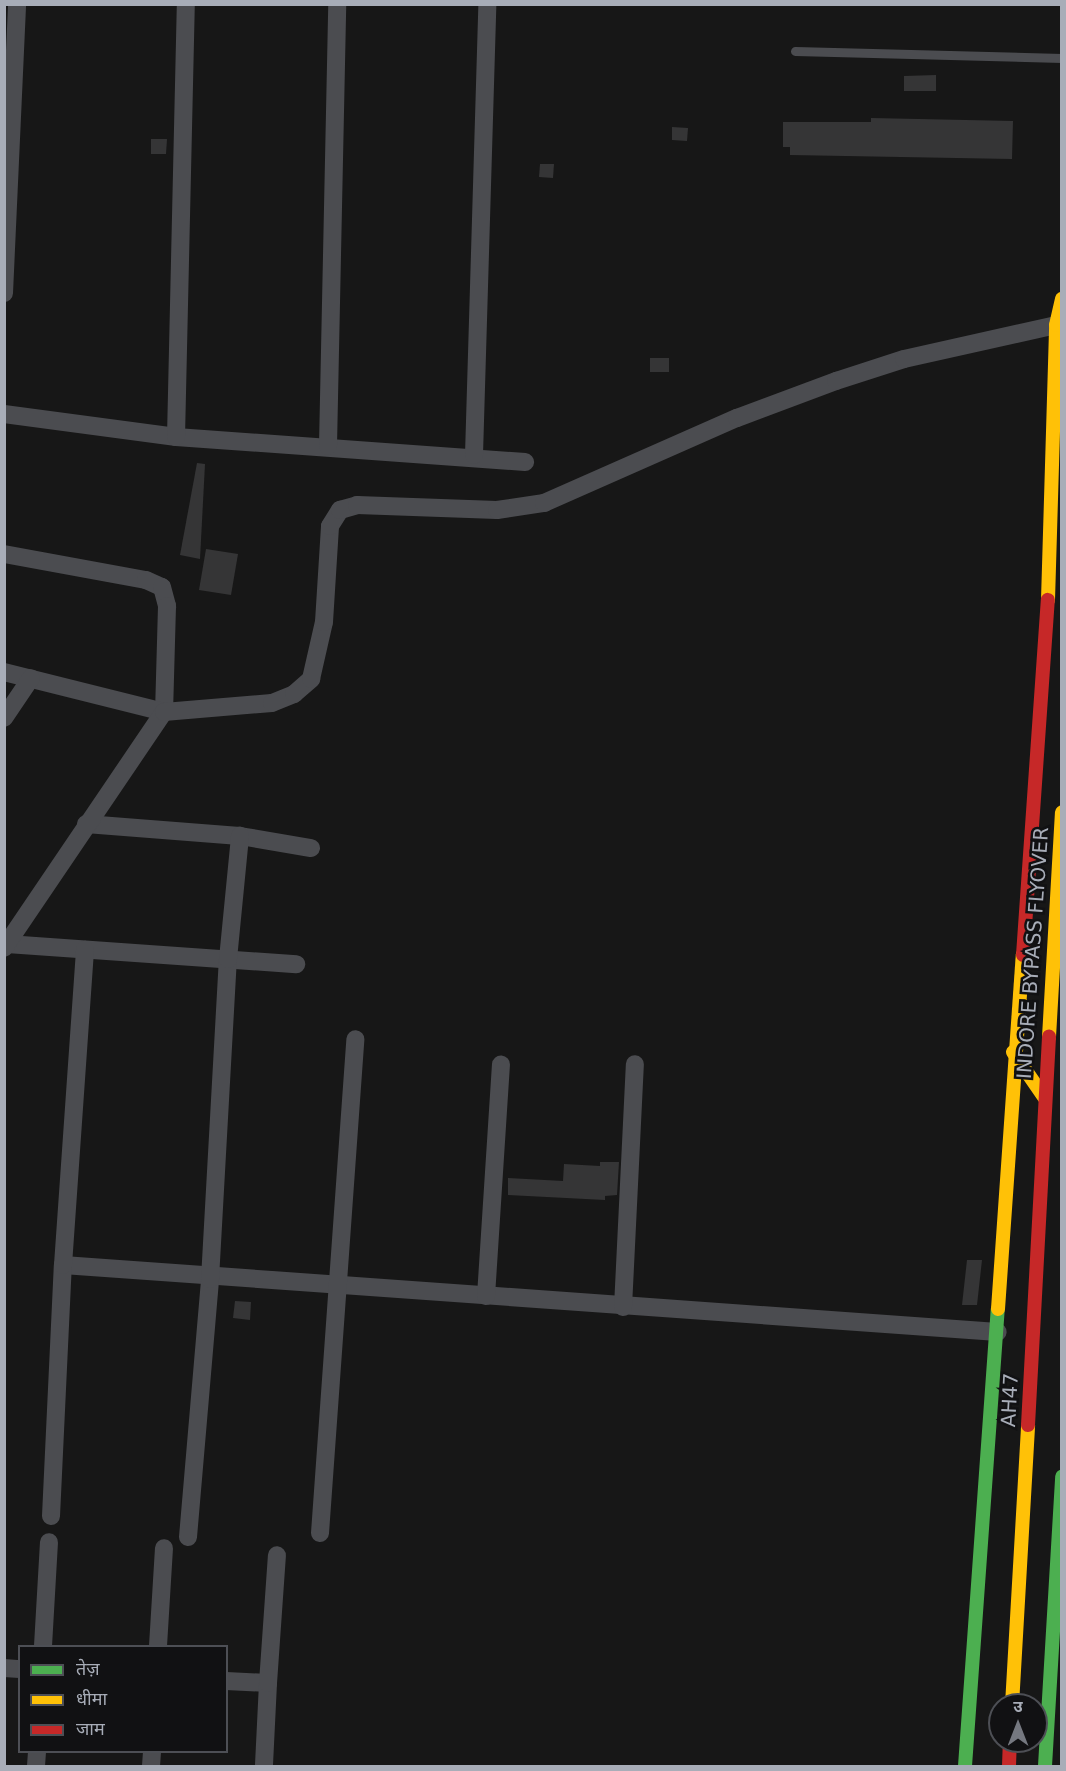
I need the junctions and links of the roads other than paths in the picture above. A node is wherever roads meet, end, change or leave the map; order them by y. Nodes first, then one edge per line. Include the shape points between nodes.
1 (17, 4) edge
2 (186, 4) edge
3 (337, 4) edge
4 (487, 4) edge
5 (795, 51) dead end
6 (1062, 58) edge
7 (8, 121) edge
8 (4, 293) edge
9 (1062, 299) edge
10 (1056, 326) junction
11 (4, 414) edge
12 (176, 437) junction
13 (328, 446) junction
14 (474, 455) junction
15 (525, 462) dead end
16 (4, 554) edge
17 (4, 672) edge
18 (31, 678) junction
19 (164, 712) junction
20 (4, 718) edge
21 (1062, 812) edge
22 (86, 824) junction
23 (240, 836) junction
24 (311, 848) dead end
25 (6, 946) edge
26 (85, 950) junction
27 (228, 959) junction
28 (296, 964) dead end
29 (355, 1039) dead end
30 (1013, 1052) junction
31 (501, 1064) dead end
32 (635, 1064) dead end
33 (1044, 1098) junction
34 (63, 1265) junction
35 (210, 1279) junction
36 (334, 1287) junction
37 (486, 1296) junction
38 (622, 1307) junction
39 (998, 1332) junction
40 (1062, 1476) edge
41 (51, 1516) dead end
42 (320, 1533) dead end
43 (188, 1537) dead end
44 (49, 1542) dead end
45 (164, 1548) dead end
46 (277, 1555) dead end
47 (43, 1645) edge
48 (158, 1645) edge
49 (228, 1681) edge
50 (268, 1683) junction
51 (1013, 1693) edge
52 (264, 1767) edge
53 (965, 1767) edge
54 (1046, 1767) edge

1 - 7 street
2 - 12 street
3 - 13 street
4 - 14 street
5 - 6 lane
7 - 8 street
9 - 10 main road
10 - 19 street via 904,359 837,381 737,418 544,503 497,510 357,505 340,510 330,526 324,622 311,679 294,694 272,703
10 - 30 main road via 1051,558
11 - 12 street
12 - 13 street
13 - 14 street
14 - 15 street
16 - 19 street via 147,580 162,587 167,606
17 - 18 street
18 - 19 street
18 - 20 street
19 - 22 street
21 - 33 main road, INDORE BYPASS FLYOVER
22 - 23 street
22 - 25 street
23 - 24 street
23 - 27 street
25 - 26 street
26 - 27 street
26 - 34 street
27 - 28 street
27 - 35 street
29 - 36 street
30 - 33 main road
30 - 39 main road
31 - 37 street
32 - 38 street
33 - 51 main road, AH47
34 - 35 street
34 - 41 street
35 - 36 street
35 - 43 street
36 - 37 street
36 - 42 street
37 - 38 street
38 - 39 street
39 - 53 main road
40 - 54 main road
44 - 47 street
45 - 48 street
46 - 50 street
49 - 50 street
50 - 52 street

